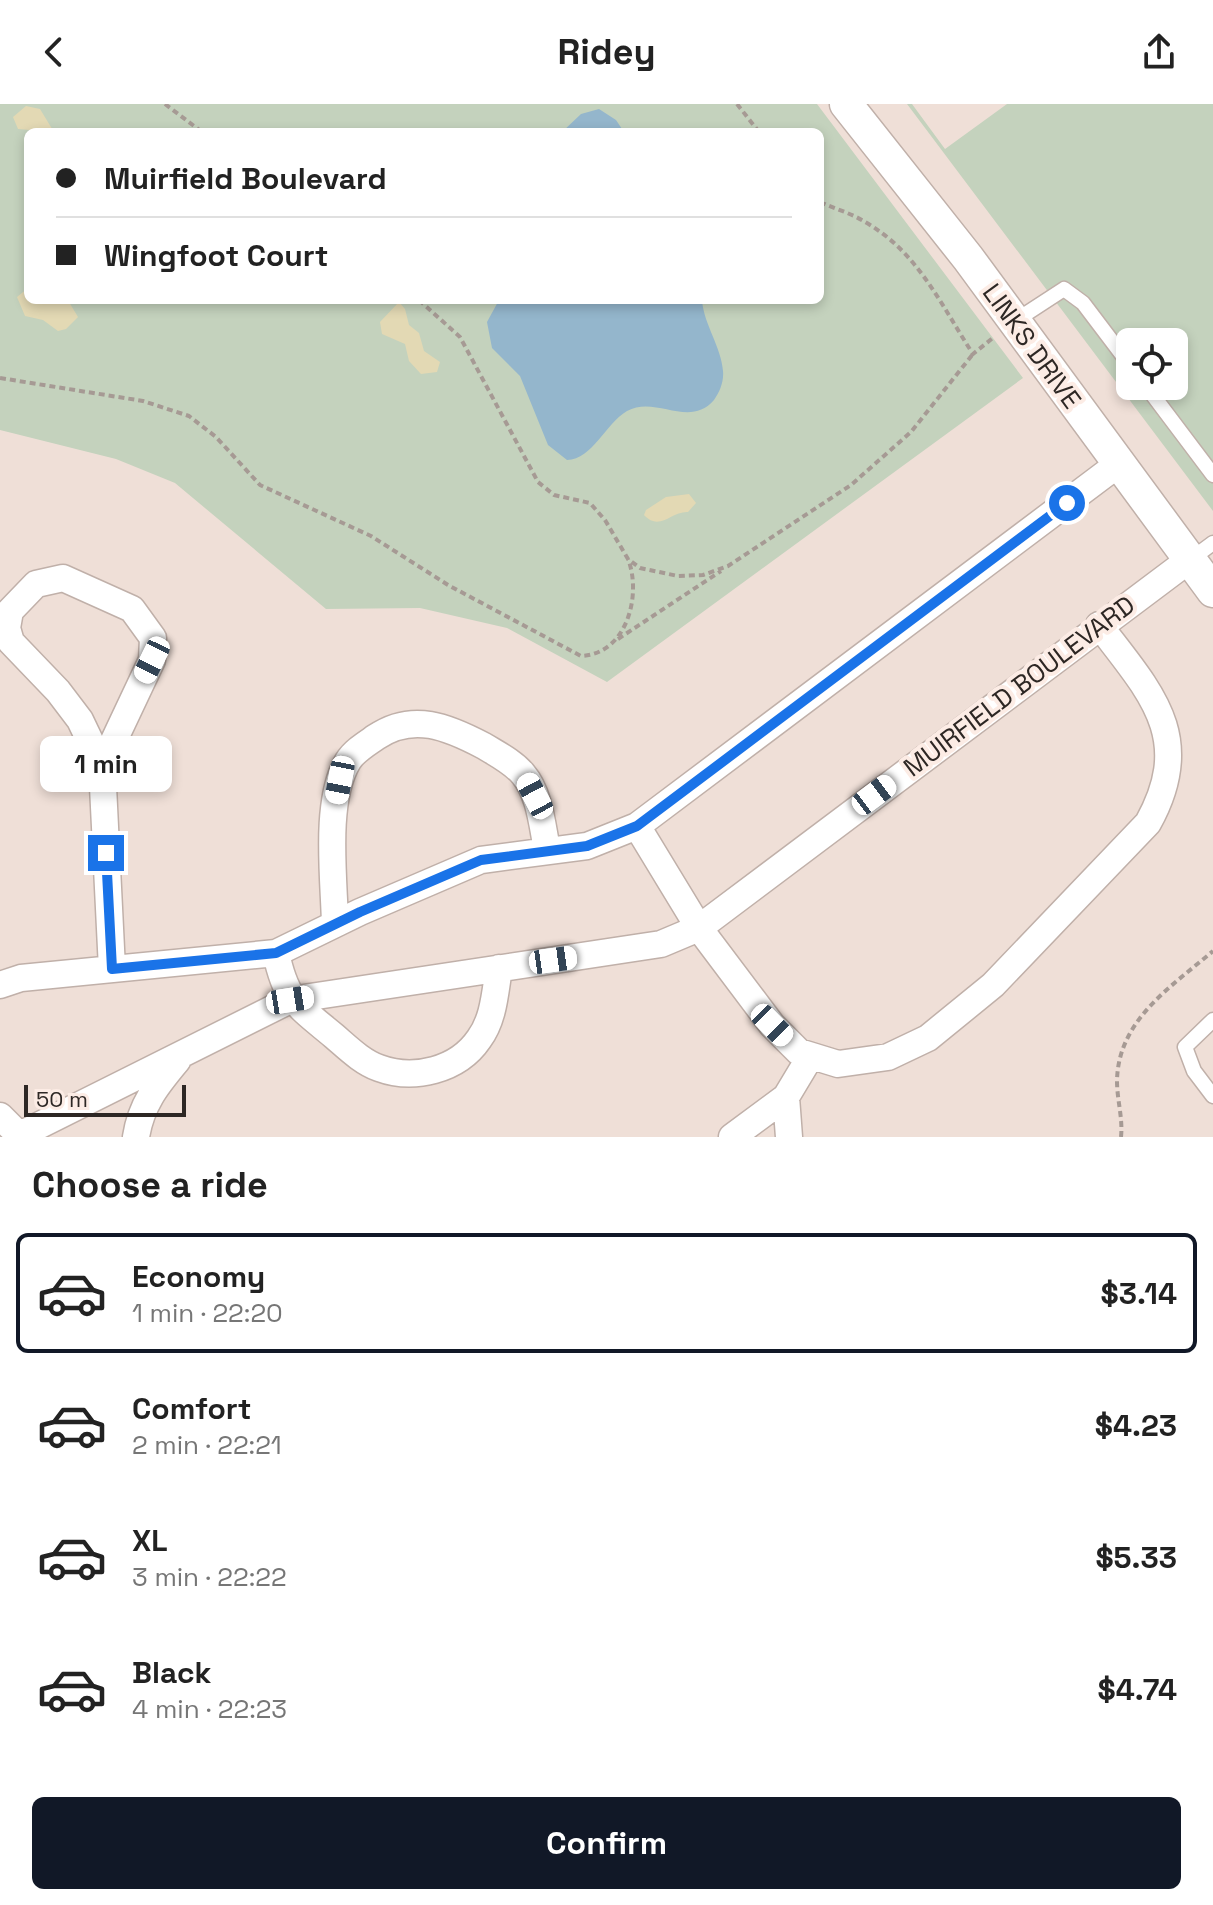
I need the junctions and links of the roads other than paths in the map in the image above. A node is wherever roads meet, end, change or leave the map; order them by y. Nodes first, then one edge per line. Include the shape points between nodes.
1 (846, 104) edge
2 (1015, 321) junction
3 (1116, 347) edge
4 (1157, 400) edge
5 (1117, 465) junction
6 (1213, 475) edge
7 (1201, 551) edge
8 (1213, 591) edge
9 (1099, 625) junction
10 (102, 766) junction
11 (637, 826) junction
12 (547, 849) junction
13 (335, 924) junction
14 (699, 928) junction
15 (276, 953) junction
16 (499, 968) junction
17 (112, 969) junction
18 (0, 985) edge
19 (290, 1000) junction
20 (1213, 1020) edge
21 (188, 1049) junction
22 (810, 1057) junction
23 (1213, 1096) edge
24 (786, 1097) junction
25 (0, 1116) edge
26 (19, 1137) edge
27 (136, 1137) edge
28 (732, 1137) edge
29 (789, 1137) edge

1 - 2 street, LINKS DRIVE
2 - 3 lane via 1064,289 1083,303
2 - 5 street, LINKS DRIVE
4 - 6 lane
5 - 7 street, LINKS DRIVE
5 - 11 street
7 - 8 street, LINKS DRIVE
7 - 9 street, MUIRFIELD BOULEVARD
9 - 14 street, MUIRFIELD BOULEVARD
9 - 22 street via 1154,698 1165,722 1168,773 1148,823 993,985 928,1038 888,1057 838,1064
10 - 10 street via 152,660 153,638 132,609 63,578 36,584 10,611 11,642 80,720
10 - 17 street
11 - 12 street via 587,846
11 - 14 street
12 - 13 street via 481,860
12 - 13 street via 535,796 524,775 503,758 452,729 429,723 383,732 349,759 340,780 334,811
13 - 15 street
14 - 16 street, MUIRFIELD BOULEVARD via 661,944
14 - 22 street via 772,1025
15 - 17 street
15 - 19 street
16 - 19 street, MUIRFIELD BOULEVARD
16 - 19 street via 493,1006 479,1039 464,1056 426,1073 379,1068 361,1059
17 - 18 street
19 - 21 street, MUIRFIELD BOULEVARD
20 - 23 lane via 1185,1047 1194,1071
21 - 26 street, MUIRFIELD BOULEVARD
21 - 27 street via 150,1093
22 - 24 street
24 - 28 street
24 - 29 street
25 - 26 street

